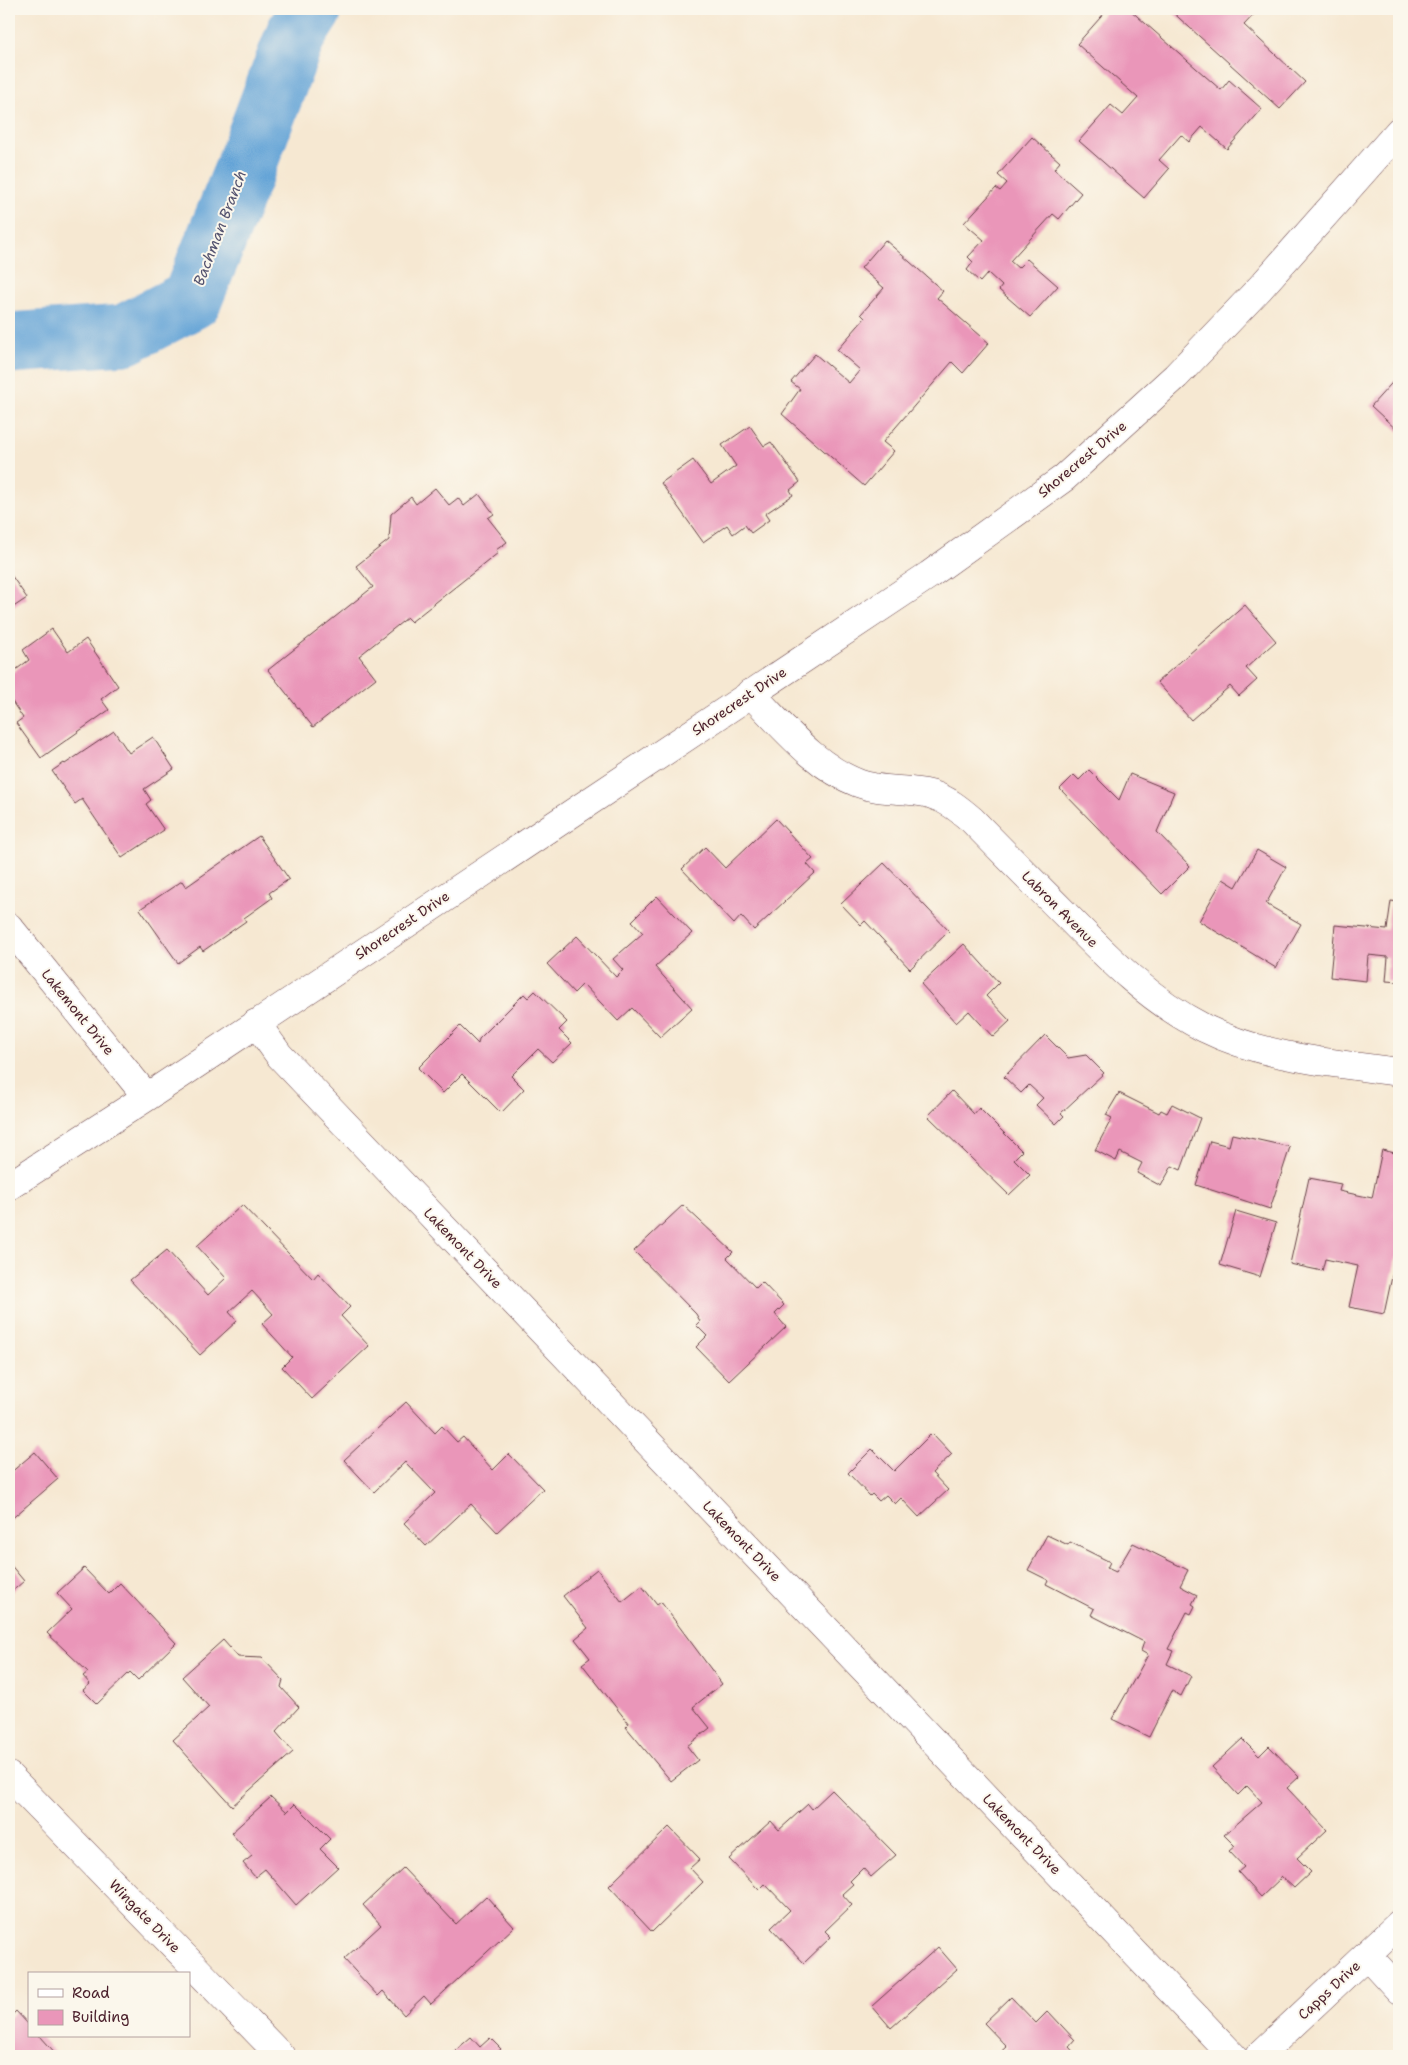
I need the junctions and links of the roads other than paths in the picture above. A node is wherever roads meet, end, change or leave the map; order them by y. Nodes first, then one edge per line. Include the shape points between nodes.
1 (1399, 131) edge
2 (750, 693) junction
3 (9, 927) edge
4 (256, 1023) junction
5 (1399, 1072) edge
6 (146, 1097) junction
7 (9, 1186) edge
8 (9, 1776) edge
9 (1399, 1924) edge
10 (1366, 1955) junction
11 (1399, 1990) edge
12 (281, 2056) edge
13 (1233, 2056) edge
14 (1259, 2056) edge

1 - 2 street, Shorecrest Drive via 1260,288 1176,376 1064,478 929,575
2 - 4 street, Shorecrest Drive
2 - 5 street, Labron Avenue via 809,752 834,772 860,784 930,794 952,804 972,820 1118,968 1155,999 1204,1028 1248,1045 1302,1058
3 - 6 street, Lakemont Drive
4 - 6 street, Shorecrest Drive
4 - 13 street, Lakemont Drive via 279,1055
6 - 7 street, Shorecrest Drive
8 - 12 street, Wingate Drive
9 - 10 street, Capps Drive
10 - 11 street
10 - 14 street, Capps Drive

